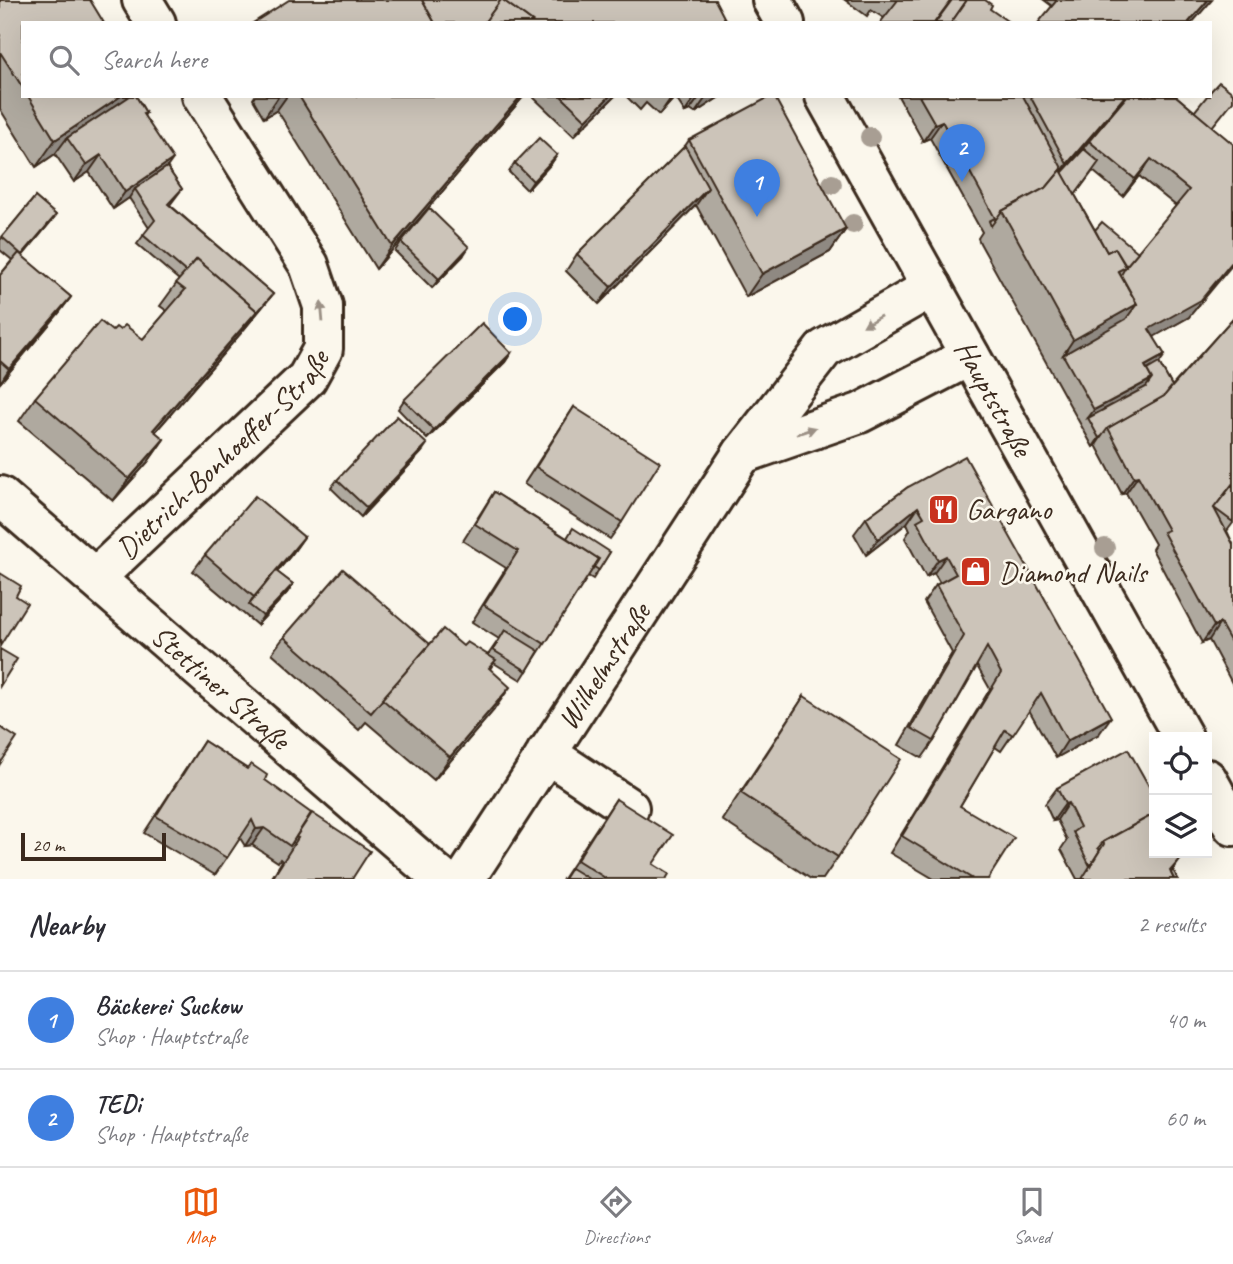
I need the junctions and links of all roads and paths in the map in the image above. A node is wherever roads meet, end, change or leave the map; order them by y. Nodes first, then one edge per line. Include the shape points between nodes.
1 (142, 0) edge
2 (772, 0) edge
3 (155, 21) edge
4 (784, 21) edge
5 (203, 98) edge
6 (826, 98) edge
7 (932, 287) junction
8 (970, 356) junction
9 (742, 454) junction
10 (0, 496) edge
11 (95, 578) junction
12 (1180, 732) edge
13 (546, 753) junction
14 (1212, 788) edge
15 (629, 808) edge
16 (1233, 826) edge
17 (442, 879) edge
18 (465, 879) edge

1 - 3 street
2 - 4 street
11 -> 5 street, Dietrich-Bonhoeffer-Straße via 307,378 323,349 323,306 309,265
6 - 7 street, Hauptstraße
7 - 8 street, Hauptstraße
7 -> 9 street, Wilhelmstraße via 824,349
9 -> 8 street via 860,413
8 - 12 street, Hauptstraße
9 - 13 street, Wilhelmstraße
10 - 11 street, Stettiner Straße
11 - 17 street, Stettiner Straße
13 - 15 street
13 - 18 street, Wilhelmstraße
14 - 16 street

